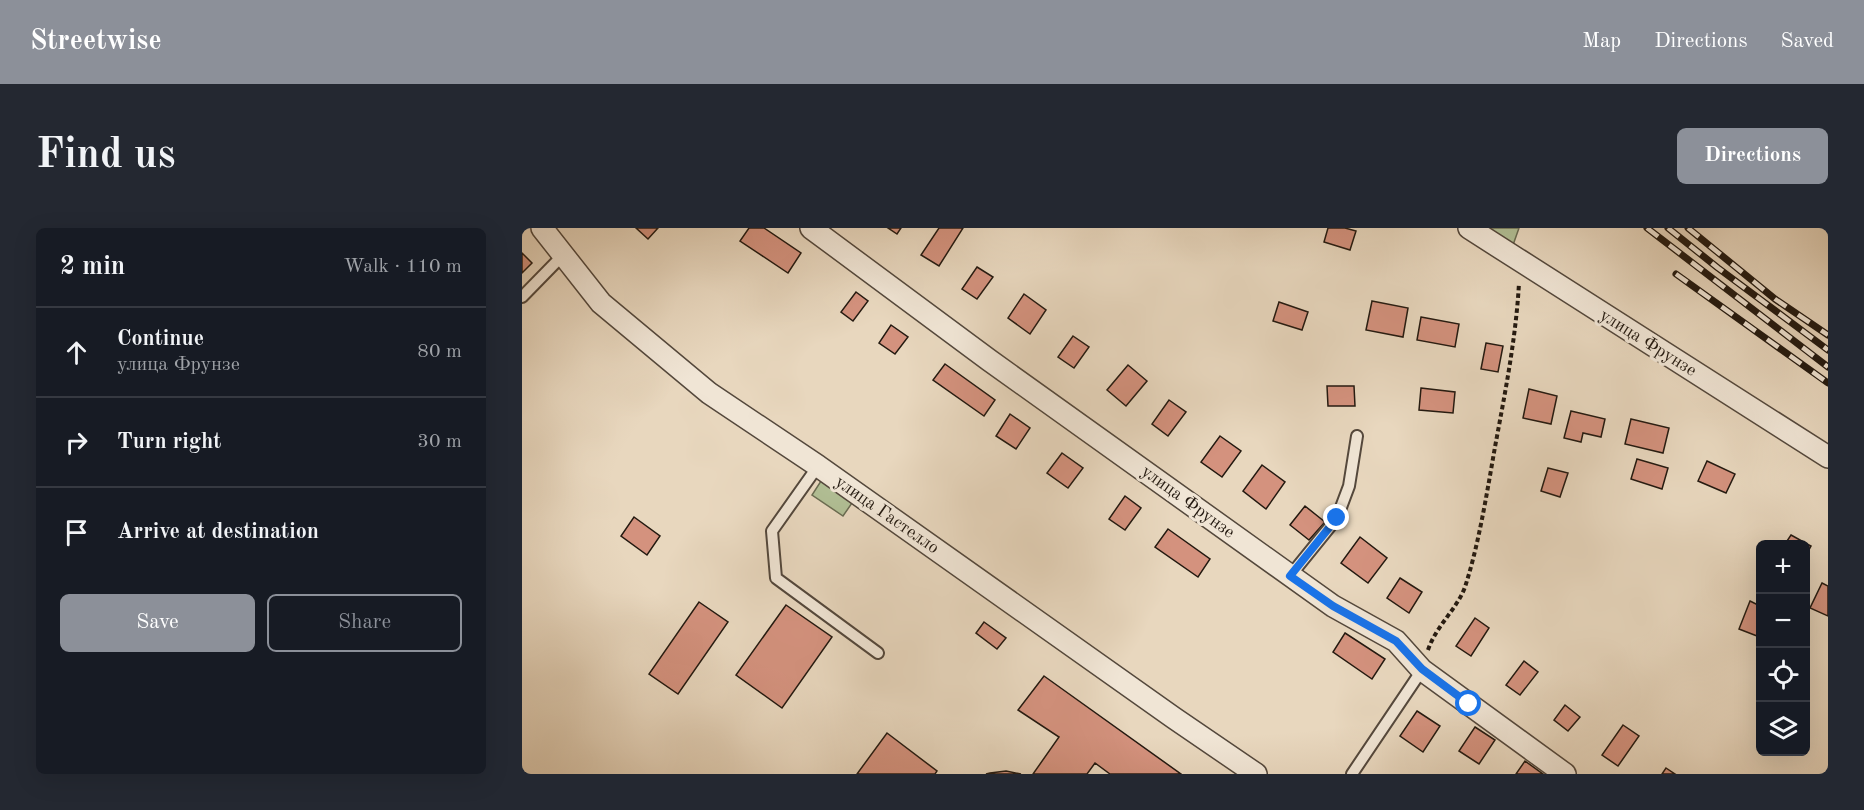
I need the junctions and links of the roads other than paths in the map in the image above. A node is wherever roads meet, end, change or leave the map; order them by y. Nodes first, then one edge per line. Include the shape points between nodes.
1 (542, 228) edge
2 (811, 228) edge
3 (1469, 228) edge
4 (564, 254) junction
5 (522, 297) edge
6 (1358, 436) dead end
7 (1828, 457) edge
8 (818, 466) junction
9 (1290, 576) junction
10 (878, 653) dead end
11 (1422, 669) junction
12 (1256, 774) edge
13 (1352, 774) edge
14 (1565, 774) edge

1 - 4 street, улица Гастелло
2 - 9 street, улица Фрунзе
3 - 7 street, улица Фрунзе
4 - 5 lane
4 - 8 street, улица Гастелло via 601,303 646,341 709,393
6 - 9 lane via 1349,486 1337,518
8 - 10 lane via 772,531 776,578
8 - 12 street, улица Гастелло
9 - 11 street, улица Фрунзе via 1333,606 1396,641
11 - 13 lane
11 - 14 street, улица Фрунзе

